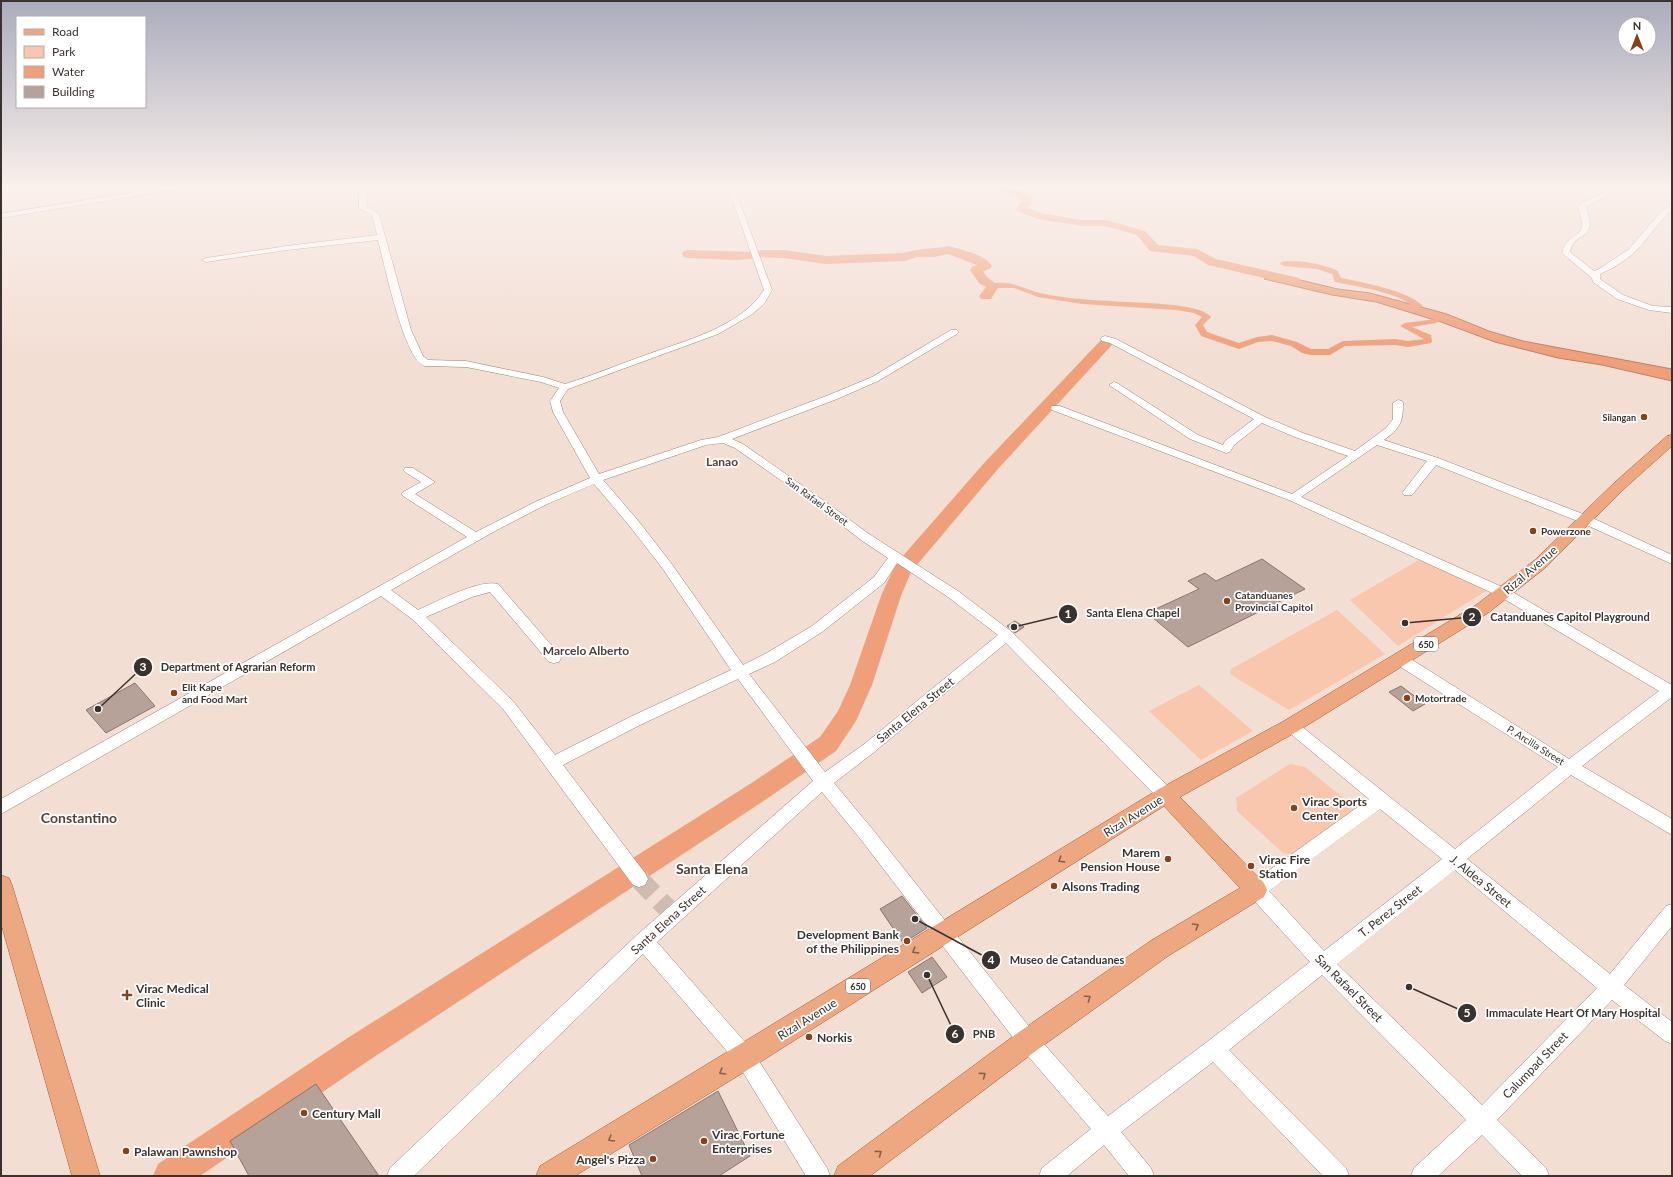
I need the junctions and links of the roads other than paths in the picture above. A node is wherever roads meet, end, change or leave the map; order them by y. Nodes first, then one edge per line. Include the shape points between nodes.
1 (339, 242) edge
2 (383, 242) edge
3 (751, 242) edge
4 (1572, 242) edge
5 (1639, 242) edge
6 (206, 260) dead end
7 (1595, 276) junction
8 (1672, 310) edge
9 (954, 332) dead end
10 (1105, 339) dead end
11 (1114, 385) dead end
12 (565, 387) junction
13 (1398, 403) dead end
14 (1056, 408) dead end
15 (1261, 419) junction
16 (1672, 439) edge
17 (1377, 441) junction
18 (725, 442) junction
19 (1356, 455) junction
20 (1434, 460) junction
21 (408, 470) dead end
22 (596, 479) junction
23 (1408, 494) dead end
24 (1294, 498) junction
25 (1584, 520) junction
26 (476, 537) junction
27 (1672, 560) edge
28 (903, 562) junction
29 (382, 590) junction
30 (1504, 594) junction
31 (417, 616) junction
32 (1007, 635) junction
33 (554, 658) dead end
34 (1401, 660) junction
35 (740, 672) junction
36 (1671, 690) edge
37 (1291, 726) junction
38 (553, 763) junction
39 (1570, 767) junction
40 (823, 782) junction
41 (1166, 795) junction
42 (1381, 799) junction
43 (1, 807) edge
44 (1672, 828) edge
45 (1454, 860) junction
46 (635, 874) tunnel mouth
47 (1, 885) edge
48 (1256, 890) junction
49 (1672, 912) edge
50 (943, 933) junction
51 (644, 941) junction
52 (1323, 963) junction
53 (1611, 987) junction
54 (1672, 1034) edge
55 (1028, 1041) junction
56 (1214, 1049) junction
57 (745, 1057) junction
58 (1481, 1121) junction
59 (1106, 1130) junction
60 (86, 1176) edge
61 (398, 1176) edge
62 (550, 1176) edge
63 (819, 1176) edge
64 (848, 1176) edge
65 (1050, 1176) edge
66 (1143, 1176) edge
67 (1338, 1176) edge
68 (1422, 1176) edge
69 (1538, 1176) edge

1 - 6 street
2 - 12 street via 406,330 419,357 425,363 466,364
3 - 12 street via 768,290 765,300 719,330
4 - 7 street via 1566,253
5 - 7 street via 1611,267 1596,273
7 - 8 street via 1596,280 1620,297 1652,308
9 - 18 street via 875,379
10 - 15 street
11 - 15 street via 1194,437 1226,450 1229,443
12 - 22 street via 555,401 558,412
13 - 17 street via 1398,419 1395,425
14 - 24 street
15 - 19 street
16 - 25 main road, Rizal Avenue / 650
17 - 19 street
17 - 20 street
18 - 22 street via 694,446
18 - 28 street, San Rafael Street via 739,446
19 - 24 street
20 - 23 street
20 - 25 street
21 - 26 street via 429,482 407,494
22 - 26 street via 540,503
22 - 35 street via 662,561
24 - 30 street
25 - 27 street
25 - 30 main road, Rizal Avenue / 650 via 1540,564
26 - 29 street
28 - 32 street, San Rafael Street
28 - 35 street via 817,629 781,652
29 - 31 street
29 - 43 street
30 - 34 main road, Rizal Avenue / 650
30 - 36 street
31 - 33 street via 472,592 493,587
31 - 38 street via 508,705
32 - 40 street, Santa Elena Street
32 - 41 street, San Rafael Street
34 - 37 main road, Rizal Avenue / 650
34 - 39 street, P. Arcilla Street
35 - 38 street
35 - 40 street
36 - 39 street, T. Perez Street
37 - 41 main road, Rizal Avenue / 650
37 - 42 street, J. Aldea Street
38 - 46 street
39 - 44 street, P. Arcilla Street
39 - 45 street, T. Perez Street
40 - 50 street
40 - 51 street, Santa Elena Street via 670,912
41 - 48 main road, San Rafael Street
41 -> 50 main road, Rizal Avenue / 650
42 - 45 street, J. Aldea Street
42 - 48 street
45 - 52 street, T. Perez Street
45 - 53 street, J. Aldea Street
47 - 60 main road
48 - 52 street, San Rafael Street
55 -> 48 main road via 1160,948
49 - 53 street, Calumpad Street
50 - 55 street
50 -> 57 main road, Rizal Avenue / 650
51 - 57 street
51 - 61 street, Santa Elena Street
52 - 56 street, T. Perez Street
52 - 58 street, San Rafael Street
53 - 54 street, J. Aldea Street
53 - 58 street, Calumpad Street
55 - 59 street
64 -> 55 main road
56 - 59 street, T. Perez Street
56 - 67 street
57 -> 62 main road, Rizal Avenue / 650
57 - 63 street
58 - 68 street, Calumpad Street
58 - 69 street, San Rafael Street
59 - 65 street, T. Perez Street
59 - 66 street

